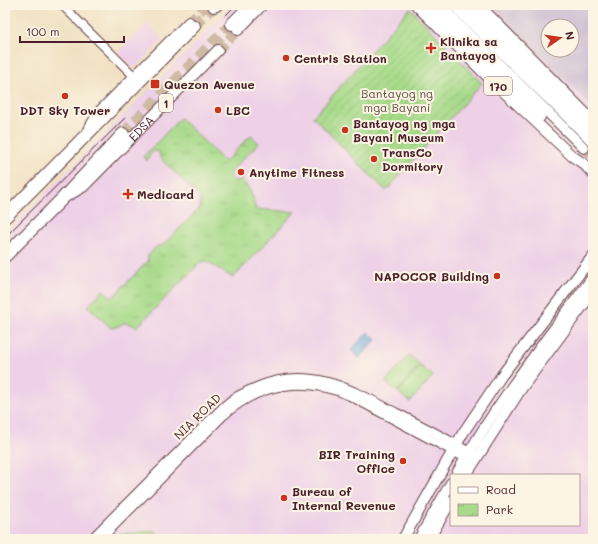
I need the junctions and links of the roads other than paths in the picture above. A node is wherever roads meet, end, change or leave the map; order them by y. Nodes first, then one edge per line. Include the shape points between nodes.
1 (62, 5) edge
2 (416, 5) edge
3 (429, 5) edge
4 (439, 5) edge
5 (453, 5) edge
6 (466, 5) edge
7 (479, 5) edge
8 (257, 6) edge
9 (192, 24) joint
10 (235, 27) tunnel mouth
11 (218, 50) tunnel mouth
12 (135, 77) junction
13 (593, 121) edge
14 (593, 129) edge
15 (123, 134) tunnel mouth
16 (84, 138) junction
17 (591, 140) tunnel mouth
18 (584, 148) tunnel mouth
19 (584, 164) junction
20 (593, 174) edge
21 (61, 200) junction
22 (5, 217) edge
23 (5, 256) edge
24 (593, 256) edge
25 (593, 277) edge
26 (593, 292) edge
27 (455, 448) junction
28 (472, 457) junction
29 (457, 474) edge
30 (466, 474) edge
31 (450, 485) edge
32 (450, 503) edge
33 (91, 539) edge
34 (101, 539) edge
35 (403, 539) edge
36 (419, 539) edge
37 (429, 539) edge

1 - 12 street
2 - 19 main road, 170 via 487,76 572,156
3 - 19 main road, 170 via 576,152
4 - 18 main road, 170
5 - 17 main road, 170
6 - 14 main road
7 - 13 main road
8 - 10 highway
9 - 12 main road
9 - 16 highway
11 - 21 main road, EDSA / 1 via 83,187
12 - 16 main road via 100,111
15 - 21 highway, EDSA / 1
16 - 22 highway
19 - 20 main road, 170
21 - 23 highway, EDSA / 1
24 - 27 main road via 509,365
25 - 28 main road via 521,373
26 - 28 main road
27 - 28 street, NIA ROAD
27 - 33 street, NIA ROAD via 349,388 313,378 276,380 251,389 226,404
27 - 34 street, NIA ROAD via 350,396 328,388 288,385 272,389 242,401 223,416
27 - 35 main road
28 - 29 main road
28 - 30 main road
31 - 36 main road
32 - 37 main road

